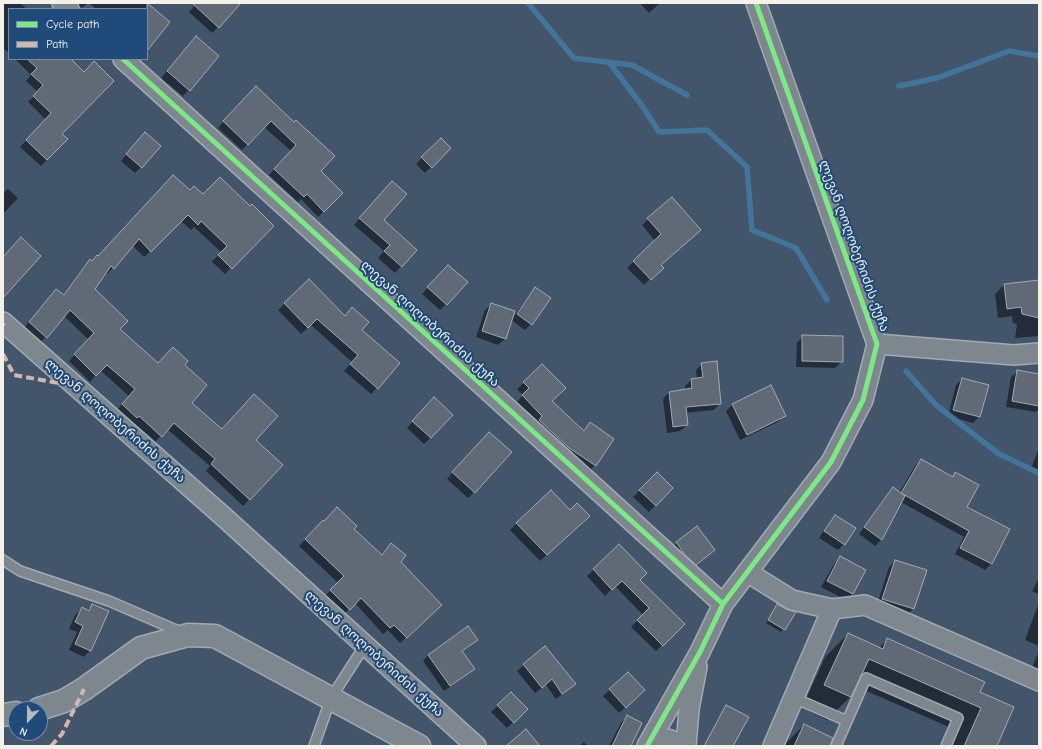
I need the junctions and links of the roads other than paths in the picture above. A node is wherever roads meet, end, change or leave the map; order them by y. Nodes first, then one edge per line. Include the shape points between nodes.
1 (756, 3) edge
2 (125, 60) edge
3 (3, 322) edge
4 (877, 344) junction
5 (1039, 353) edge
6 (3, 560) edge
7 (747, 572) junction
8 (723, 604) junction
9 (832, 610) junction
10 (188, 635) junction
11 (365, 646) junction
12 (700, 652) junction
13 (1039, 682) edge
14 (331, 698) junction
15 (794, 698) junction
16 (48, 706) edge
17 (847, 722) junction
18 (314, 746) edge
19 (419, 746) edge
20 (476, 746) edge
21 (648, 746) edge
22 (681, 746) edge
23 (686, 746) edge
24 (773, 746) edge
25 (836, 746) edge
26 (946, 746) edge

1 - 4 street, ლევან ღოღობერიძის ქუჩა
2 - 8 street, ლევან ღოღობერიძის ქუჩა
3 - 11 street, ლევან ღოღობერიძის ქუჩა via 225,518
4 - 5 street, ლევან ღოღობერიძის ქუჩა via 1014,355
4 - 7 street, ლევან ღოღობერიძის ქუჩა via 863,400 831,462
6 - 10 lane via 20,571 109,601
7 - 8 street, ლევან ღოღობერიძის ქუჩა
7 - 9 street via 792,600
8 - 12 street, ლევან ღოღობერიძის ქუჩა
9 - 13 street via 865,605
9 - 15 street
10 - 14 street via 215,636
10 - 16 street via 141,648 84,689 64,701
11 - 14 lane
11 - 20 street, ლევან ღოღობერიძის ქუჩა
12 - 21 street, ლევან ღოღობერიძის ქუჩა
12 - 23 street, ლევან ღოღობერიძის ქუჩა via 689,709
14 - 18 lane
14 - 19 street
15 - 17 lane
15 - 24 street
17 - 25 lane
17 - 26 lane via 866,678 958,718
21 - 22 street via 669,741

